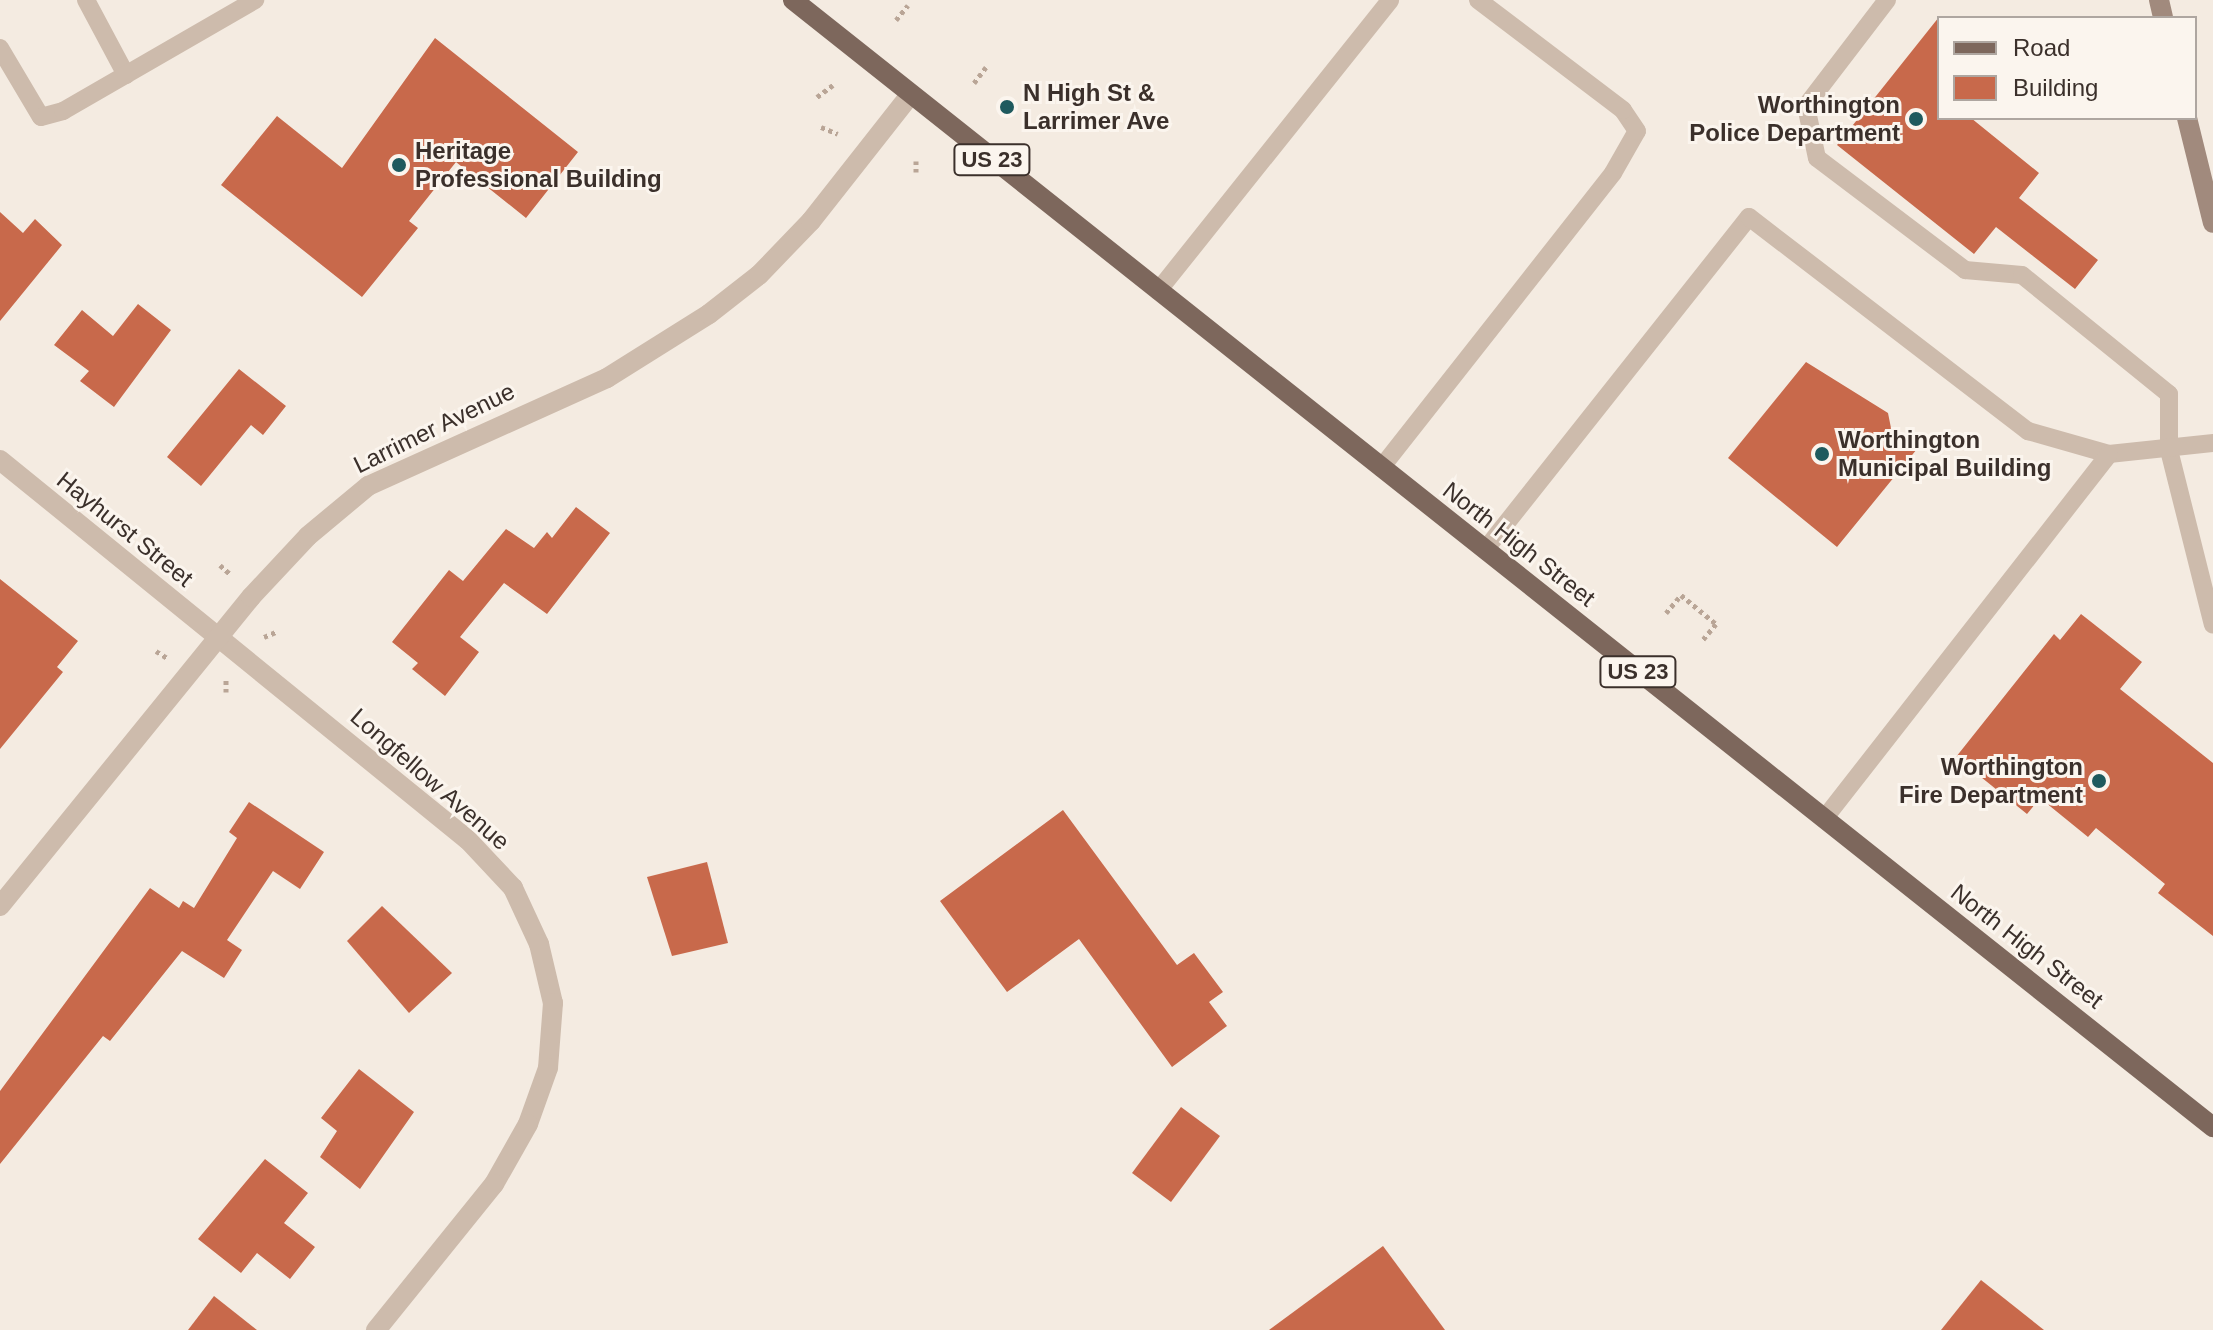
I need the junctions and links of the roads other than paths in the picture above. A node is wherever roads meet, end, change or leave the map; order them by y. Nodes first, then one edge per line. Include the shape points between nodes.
1 (86, 0) edge
2 (255, 0) edge
3 (793, 0) edge
4 (1390, 0) edge
5 (1478, 0) edge
6 (1887, 0) edge
7 (0, 48) edge
8 (126, 75) junction
9 (910, 95) junction
10 (2187, 120) edge
11 (2213, 223) edge
12 (1158, 291) junction
13 (2213, 443) edge
14 (2169, 450) junction
15 (2109, 454) junction
16 (0, 460) edge
17 (1381, 468) junction
18 (1485, 550) junction
19 (2213, 625) edge
20 (218, 638) junction
21 (1824, 819) junction
22 (0, 906) edge
23 (2213, 1127) edge
24 (376, 1330) edge

1 - 8 lane
2 - 8 lane
3 - 9 main road, North High Street / US 23
4 - 12 lane
5 - 17 lane via 1623,110 1637,131 1613,173
6 - 14 lane via 1806,106 1817,158 1965,270 2022,275 2169,394
7 - 8 lane via 41,117
9 - 12 main road, North High Street / US 23
9 - 20 street, Larrimer Avenue via 811,221 747,284 607,378 368,486 308,536
10 - 11 street
12 - 17 main road, North High Street / US 23
13 - 14 lane
14 - 15 lane
14 - 19 lane
15 - 18 lane via 2028,431 1749,217
15 - 21 lane
16 - 20 street, Hayhurst Street
17 - 18 main road, North High Street / US 23
18 - 21 main road, North High Street / US 23
20 - 22 street, Larrimer Avenue
20 - 24 street, Longfellow Avenue via 468,840 513,888 553,1003 548,1068 528,1124 494,1184
21 - 23 main road, North High Street / US 23

